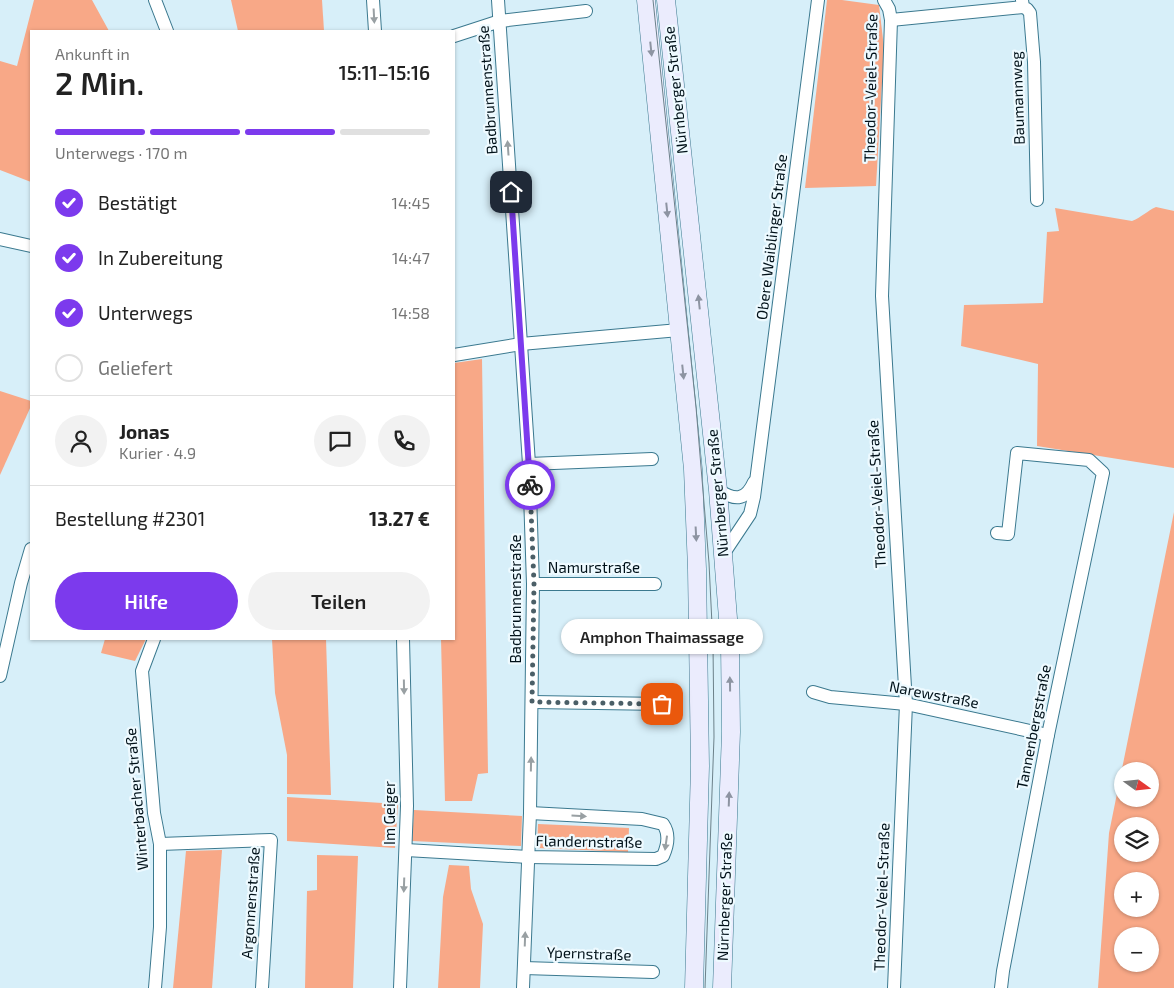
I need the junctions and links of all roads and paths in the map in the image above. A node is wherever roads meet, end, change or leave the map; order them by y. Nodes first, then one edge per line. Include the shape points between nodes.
1 (155, 0) edge
2 (373, 0) edge
3 (498, 0) edge
4 (646, 0) edge
5 (666, 0) edge
6 (818, 0) edge
7 (884, 0) edge
8 (1022, 4) edge
9 (586, 11) dead end
10 (891, 20) junction
11 (500, 21) junction
12 (167, 30) edge
13 (375, 30) edge
14 (455, 36) edge
15 (1037, 200) dead end
16 (0, 239) edge
17 (30, 246) edge
18 (679, 330) junction
19 (521, 344) junction
20 (455, 355) edge
21 (652, 459) dead end
22 (529, 464) junction
23 (756, 478) junction
24 (718, 490) junction
25 (997, 533) dead end
26 (30, 552) edge
27 (724, 554) junction
28 (534, 584) junction
29 (655, 584) dead end
30 (154, 640) edge
31 (403, 640) edge
32 (0, 676) edge
33 (813, 692) dead end
34 (532, 702) junction
35 (662, 704) dead end
36 (906, 704) junction
37 (1048, 735) junction
38 (530, 813) junction
39 (160, 844) junction
40 (406, 850) junction
41 (528, 857) junction
42 (524, 968) junction
43 (653, 972) dead end
44 (155, 988) edge
45 (262, 988) edge
46 (400, 988) edge
47 (523, 988) edge
48 (694, 988) edge
49 (722, 988) edge
50 (894, 988) edge
51 (1002, 988) edge

1 - 12 street
2 -> 13 street
3 - 11 street, Badbrunnenstraße
4 -> 18 main road, Nürnberger Straße
24 -> 5 main road, Nürnberger Straße
6 - 23 street, Obere Waiblinger Straße
7 - 10 street, Theodor-Veiel-Straße
8 - 10 street
8 - 15 street, Baumannweg via 1030,13
9 - 11 street
10 - 36 street, Theodor-Veiel-Straße via 882,296
11 - 14 street
19 -> 11 street, Badbrunnenstraße
16 - 17 street
18 - 19 street
18 -> 48 main road, Nürnberger Straße via 691,449 697,569 700,766
19 - 20 street
19 - 22 street, Badbrunnenstraße
21 - 22 street
22 - 28 street, Badbrunnenstraße
23 - 24 street, Obere Waiblinger Straße via 743,497 730,498
23 - 27 street, Obere Waiblinger Straße via 750,514
24 - 27 main road, Nürnberger Straße
25 - 37 street, Tannenbergstraße via 1008,534 1017,453 1089,460 1103,473
26 - 32 street
49 -> 27 main road, Nürnberger Straße via 731,732
28 - 29 street, Namurstraße
28 - 34 street, Badbrunnenstraße
30 - 39 street, Winterbacher Straße via 142,671 154,813
31 -> 40 street, Im Geiger
33 - 36 street, Narewstraße via 830,697
34 - 35 street
38 -> 34 street, Badbrunnenstraße
36 - 37 street, Narewstraße
36 - 50 street, Theodor-Veiel-Straße
37 - 51 street, Tannenbergstraße via 1004,962
38 - 41 street, Badbrunnenstraße
38 -> 41 street, Flandernstraße via 642,819 663,824 668,837 667,849 656,859
39 - 44 street, Winterbacher Straße via 160,927
39 - 45 street, Argonnenstraße via 271,840
40 - 41 street, Flandernstraße
40 -> 46 street, Im Geiger
42 -> 41 street, Badbrunnenstraße
42 - 43 street, Ypernstraße
42 - 47 street, Badbrunnenstraße

